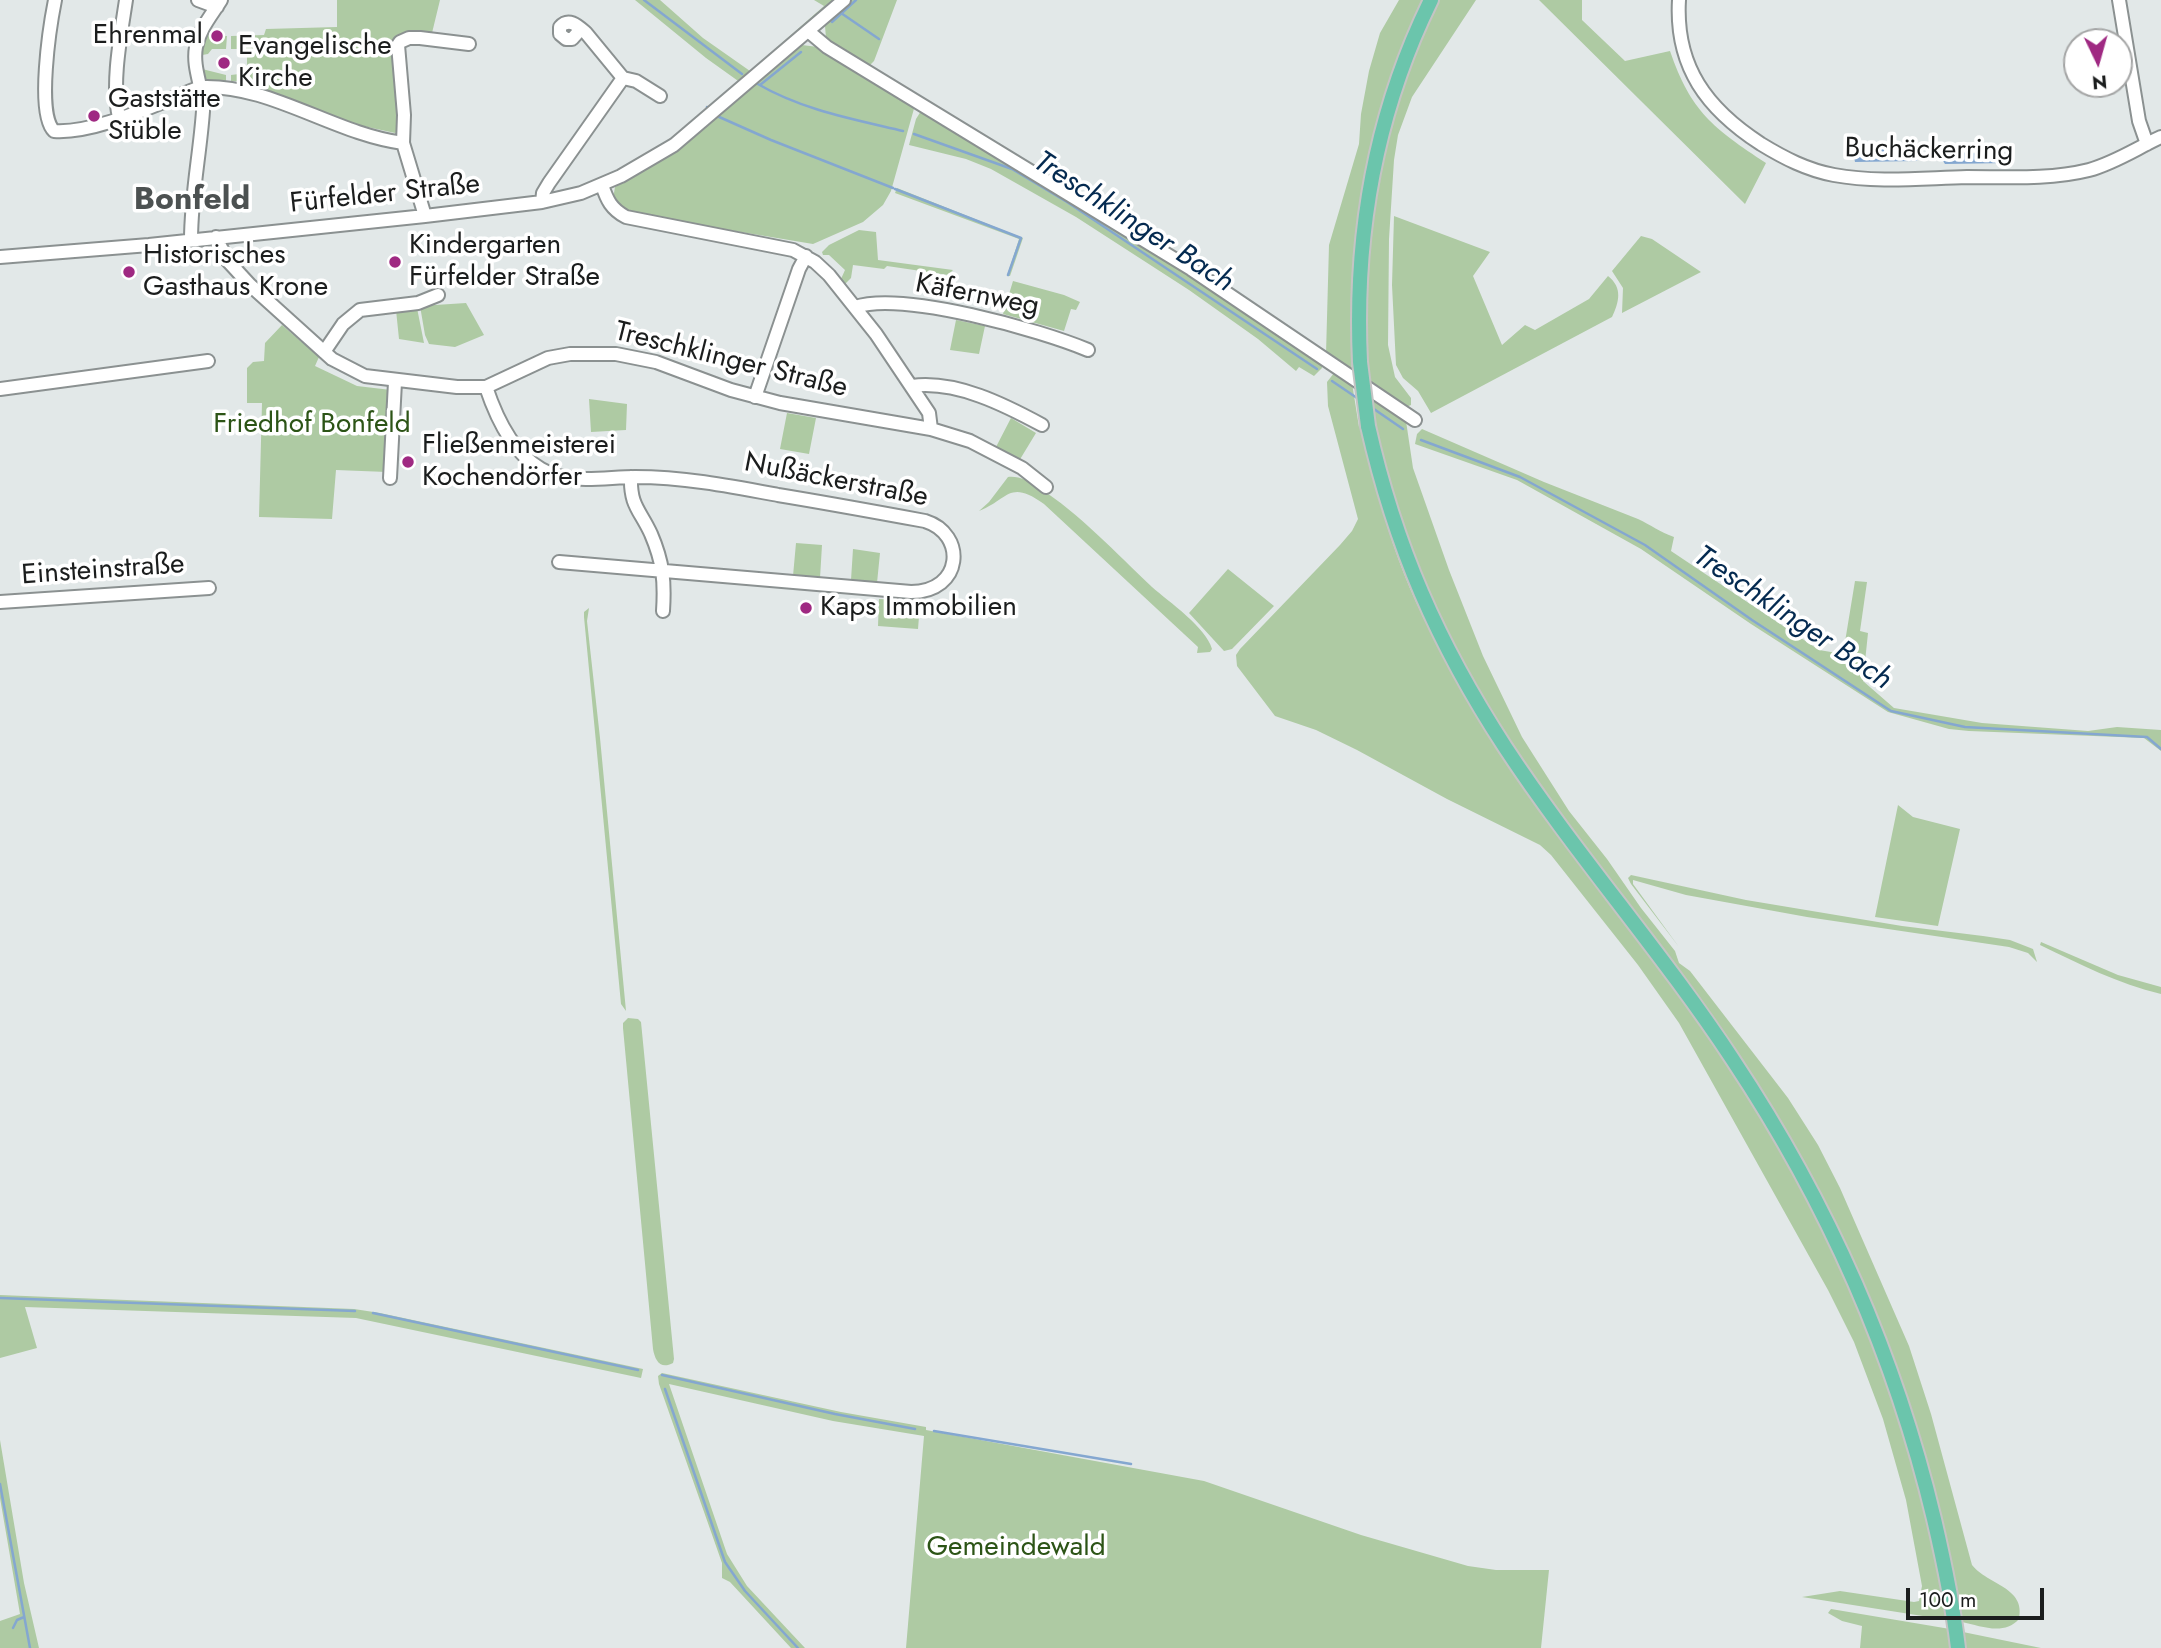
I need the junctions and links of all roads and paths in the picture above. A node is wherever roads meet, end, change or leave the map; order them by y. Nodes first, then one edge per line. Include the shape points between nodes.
1 (55, 0) edge
2 (126, 0) edge
3 (198, 0) edge
4 (844, 0) edge
5 (1431, 0) edge
6 (1679, 0) edge
7 (2119, 0) edge
8 (219, 3) edge
9 (581, 29) dead end
10 (808, 31) junction
11 (469, 44) dead end
12 (623, 78) junction
13 (201, 87) junction
14 (660, 96) dead end
15 (120, 117) junction
16 (2161, 137) edge
17 (403, 143) junction
18 (2147, 144) junction
19 (602, 185) junction
20 (542, 202) junction
21 (425, 216) junction
22 (216, 237) junction
23 (191, 240) junction
24 (806, 256) junction
25 (0, 257) edge
26 (438, 295) dead end
27 (855, 307) junction
28 (1088, 350) dead end
29 (324, 352) junction
30 (208, 361) dead end
31 (395, 382) junction
32 (912, 386) junction
33 (486, 387) junction
34 (0, 389) edge
35 (755, 397) junction
36 (1415, 420) dead end
37 (1042, 425) dead end
38 (931, 429) junction
39 (631, 477) junction
40 (390, 478) dead end
41 (1046, 487) dead end
42 (559, 562) dead end
43 (664, 570) junction
44 (209, 588) dead end
45 (0, 602) edge
46 (663, 611) dead end
47 (1958, 1648) edge

1 - 15 street via 46,66 49,126 54,131 85,128
2 - 15 street via 118,67
3 - 8 street
4 - 10 street, Fürfelder Straße
5 - 47 main road, bridge via 1389,103 1370,181 1360,260 1360,362 1368,426 1388,509 1431,617 1469,687 1521,770 1731,1057 1823,1215 1883,1350 1906,1416 1938,1537
6 - 18 street, Buchäckerring via 1686,59 1706,98 1719,113 1780,156 1822,173 1900,179 2053,175 2097,167
7 - 18 street
8 - 13 street via 205,23 196,49
9 - 12 street
10 - 19 street, Fürfelder Straße via 674,145
10 - 36 street via 827,47 1191,269
11 - 17 street via 420,38 400,42
12 - 14 street
12 - 20 street via 549,183
13 - 15 street
13 - 17 street via 235,88 364,135
13 - 23 street
16 - 18 street, Buchäckerring
17 - 21 street
19 - 20 street, Fürfelder Straße
19 - 24 street via 609,204 626,216
20 - 21 street, Fürfelder Straße
21 - 22 street, Fürfelder Straße
22 - 23 street, Fürfelder Straße
22 - 29 street, Treschklinger Straße via 234,270
23 - 25 street, Fürfelder Straße
24 - 27 street
24 - 35 street
26 - 29 street via 418,303 360,310 343,324
27 - 28 street, Käfernweg via 880,303 965,315 1017,326
27 - 32 street
29 - 31 street, Treschklinger Straße via 365,376
30 - 34 street
31 - 33 street, Treschklinger Straße
31 - 40 street
32 - 37 street via 983,397
32 - 38 street via 929,413
33 - 35 street, Treschklinger Straße via 548,358 594,352 656,362
33 - 39 street, Nußäckerstraße via 520,452 543,471 575,478
35 - 38 street, Treschklinger Straße
38 - 41 street, Treschklinger Straße via 991,451
39 - 43 street via 631,499
39 - 43 street, Nußäckerstraße via 690,479 925,521 947,536 953,562 943,583 923,592
42 - 43 street, Nußäckerstraße
43 - 46 street
44 - 45 street, Einsteinstraße

